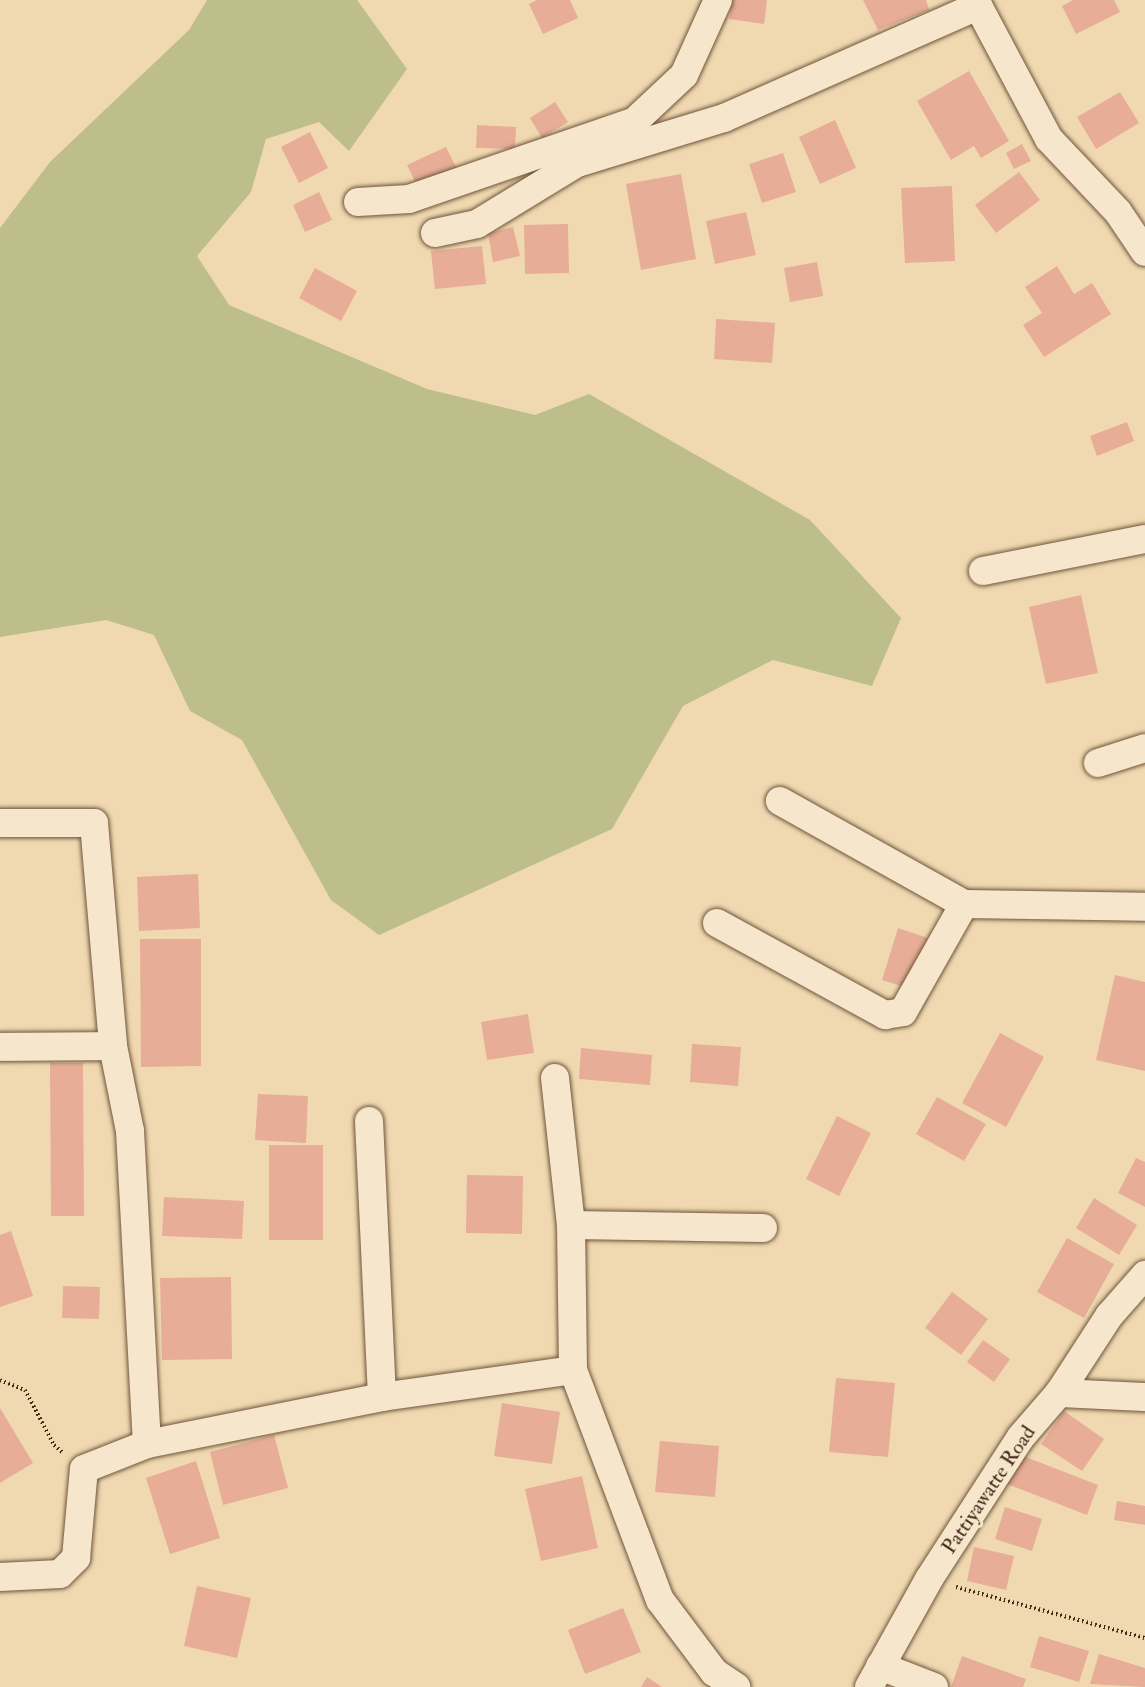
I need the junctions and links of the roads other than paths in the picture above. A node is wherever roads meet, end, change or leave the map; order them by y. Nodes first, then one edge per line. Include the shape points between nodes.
1 (718, 0) edge
2 (977, 3) edge
3 (358, 202) dead end
4 (435, 233) dead end
5 (1145, 252) edge
6 (1145, 539) edge
7 (983, 571) dead end
8 (1145, 748) edge
9 (1098, 763) dead end
10 (780, 801) dead end
11 (0, 823) edge
12 (964, 904) junction
13 (1145, 907) edge
14 (717, 923) dead end
15 (113, 1046) junction
16 (0, 1047) edge
17 (555, 1078) dead end
18 (369, 1121) dead end
19 (571, 1226) junction
20 (763, 1228) dead end
21 (1145, 1275) edge
22 (573, 1370) junction
23 (1059, 1393) junction
24 (1145, 1396) edge
25 (382, 1397) junction
26 (147, 1443) junction
27 (0, 1577) edge
28 (874, 1677) edge
29 (736, 1687) edge
30 (934, 1687) edge

1 - 3 street via 684,75 635,122 409,199
2 - 4 street via 724,118 578,163 477,224
2 - 5 street via 1049,139 1118,212
6 - 7 street
8 - 9 street
10 - 12 street
11 - 15 street via 94,823
12 - 13 street
12 - 14 street via 903,1012 885,1015
15 - 16 street
15 - 26 street via 130,1131
17 - 19 street
18 - 25 street
19 - 20 street
19 - 22 street
21 - 23 street, Pattiyawatte Road via 1109,1316
22 - 25 street
22 - 29 street via 660,1600 714,1672
23 - 24 street
23 - 28 street, Pattiyawatte Road via 1021,1437 929,1579
25 - 26 street
26 - 27 street via 84,1469 75,1558 60,1574
28 - 30 street

